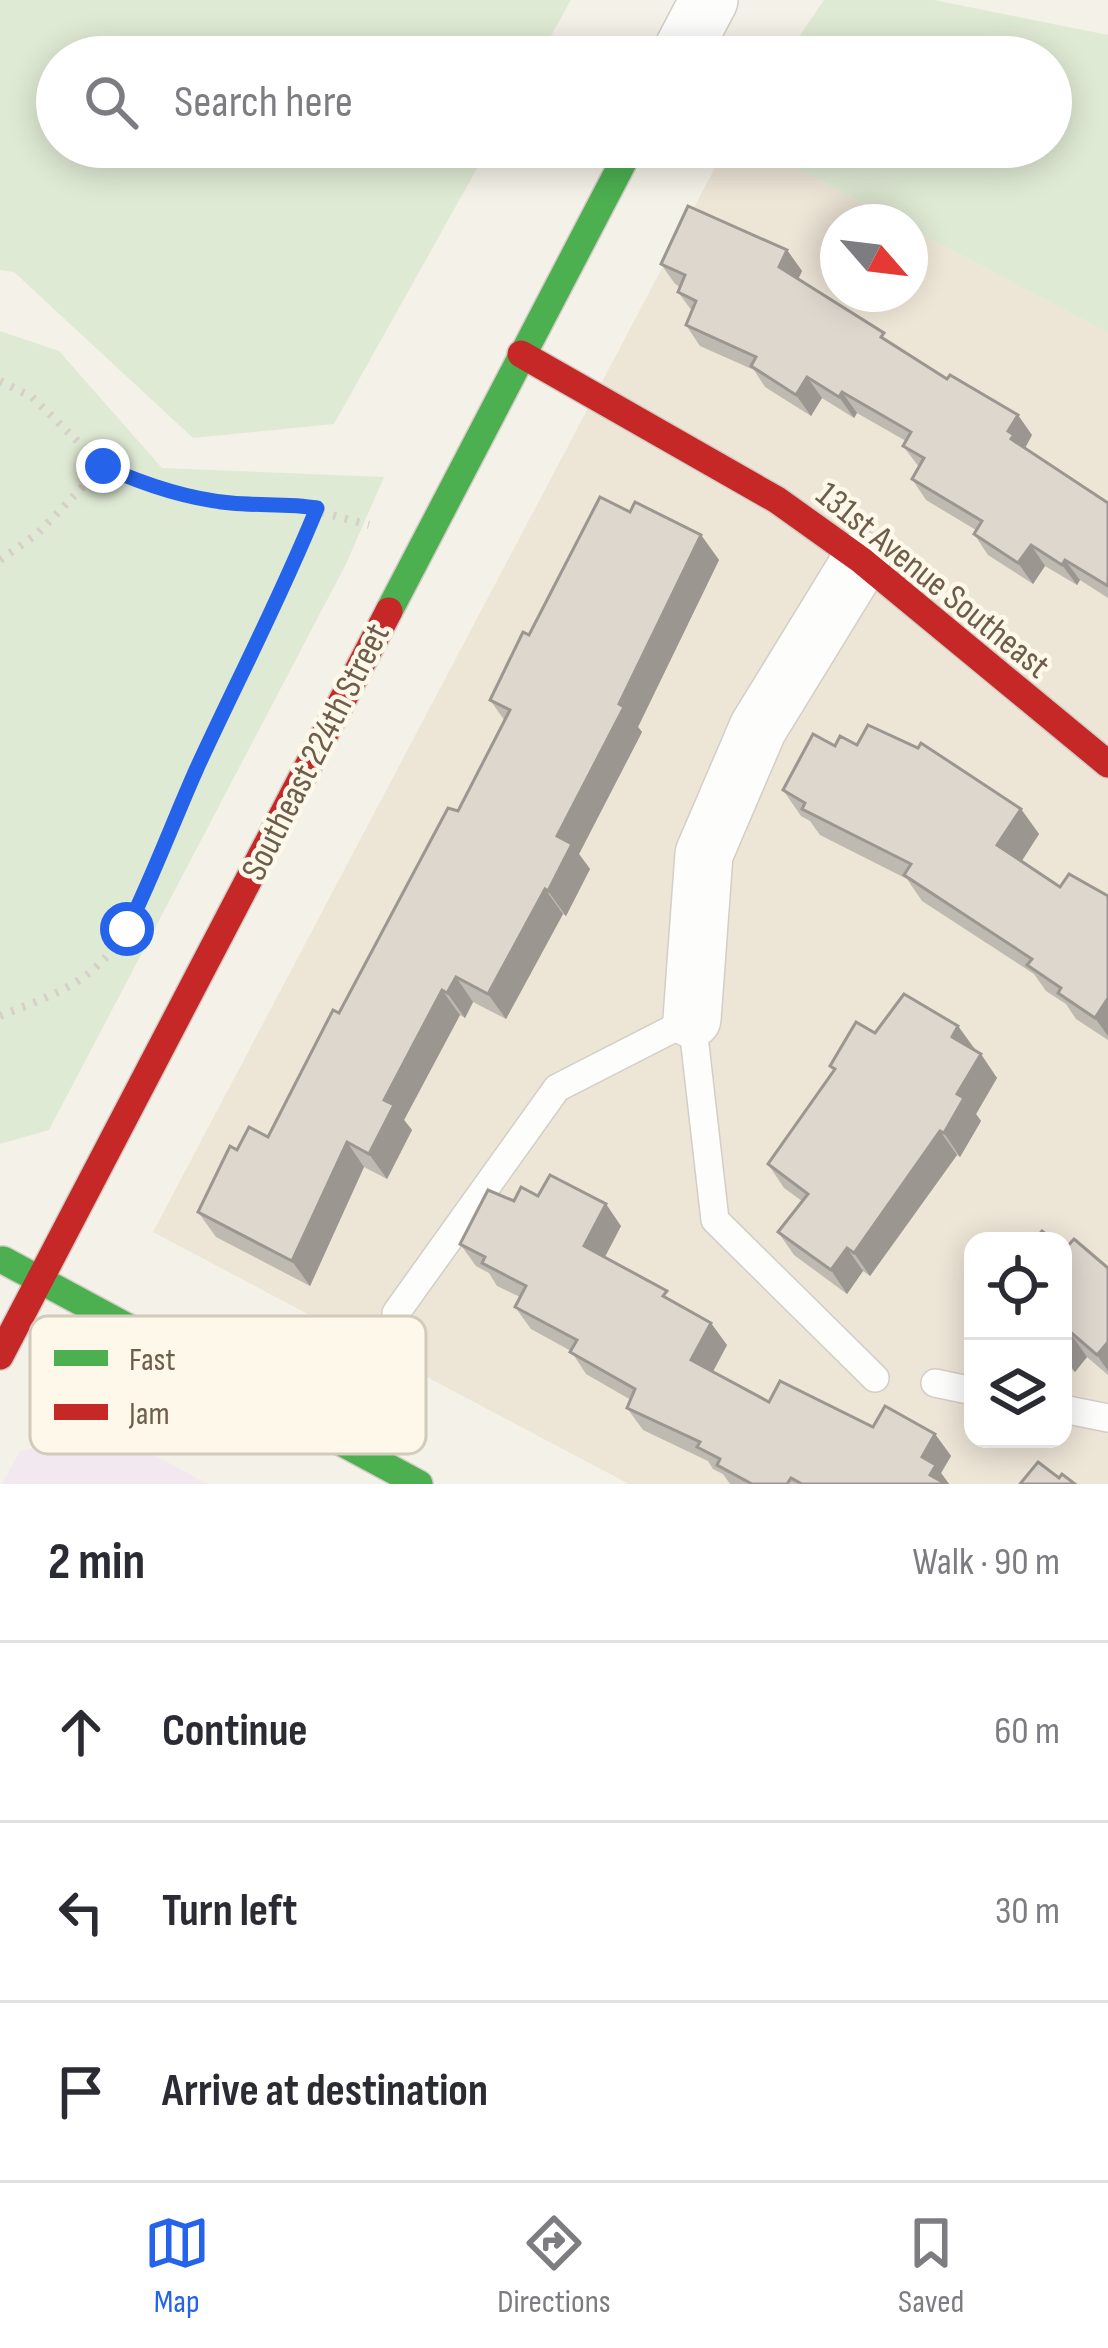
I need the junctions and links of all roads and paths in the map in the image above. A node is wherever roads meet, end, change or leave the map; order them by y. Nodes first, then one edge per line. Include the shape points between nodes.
1 (709, 0) edge
2 (690, 36) edge
3 (620, 168) edge
4 (521, 353) junction
5 (0, 381) edge
6 (103, 466) junction
7 (0, 560) edge
8 (861, 560) junction
9 (1108, 764) edge
10 (0, 1016) edge
11 (692, 1019) junction
12 (0, 1258) edge
13 (40, 1279) junction
14 (396, 1313) dead end
15 (108, 1316) edge
16 (0, 1356) edge
17 (875, 1378) dead end
18 (935, 1383) dead end
19 (964, 1388) edge
20 (1072, 1411) edge
21 (1108, 1418) edge
22 (363, 1454) edge
23 (418, 1484) edge

1 - 2 street
3 - 4 street, Southeast 224th Street
4 - 8 street, 131st Avenue Southeast via 777,500
4 - 13 street, Southeast 224th Street
5 - 6 path via 32,398
6 - 7 path
6 - 10 path via 208,500 317,508 127,929 99,965 67,988
8 - 9 street, 131st Avenue Southeast
8 - 11 street via 758,728 704,854
11 - 14 lane via 557,1088
11 - 17 lane via 715,1220
12 - 13 street
13 - 15 street
13 - 16 street, Southeast 224th Street
18 - 19 lane
20 - 21 lane
22 - 23 street

